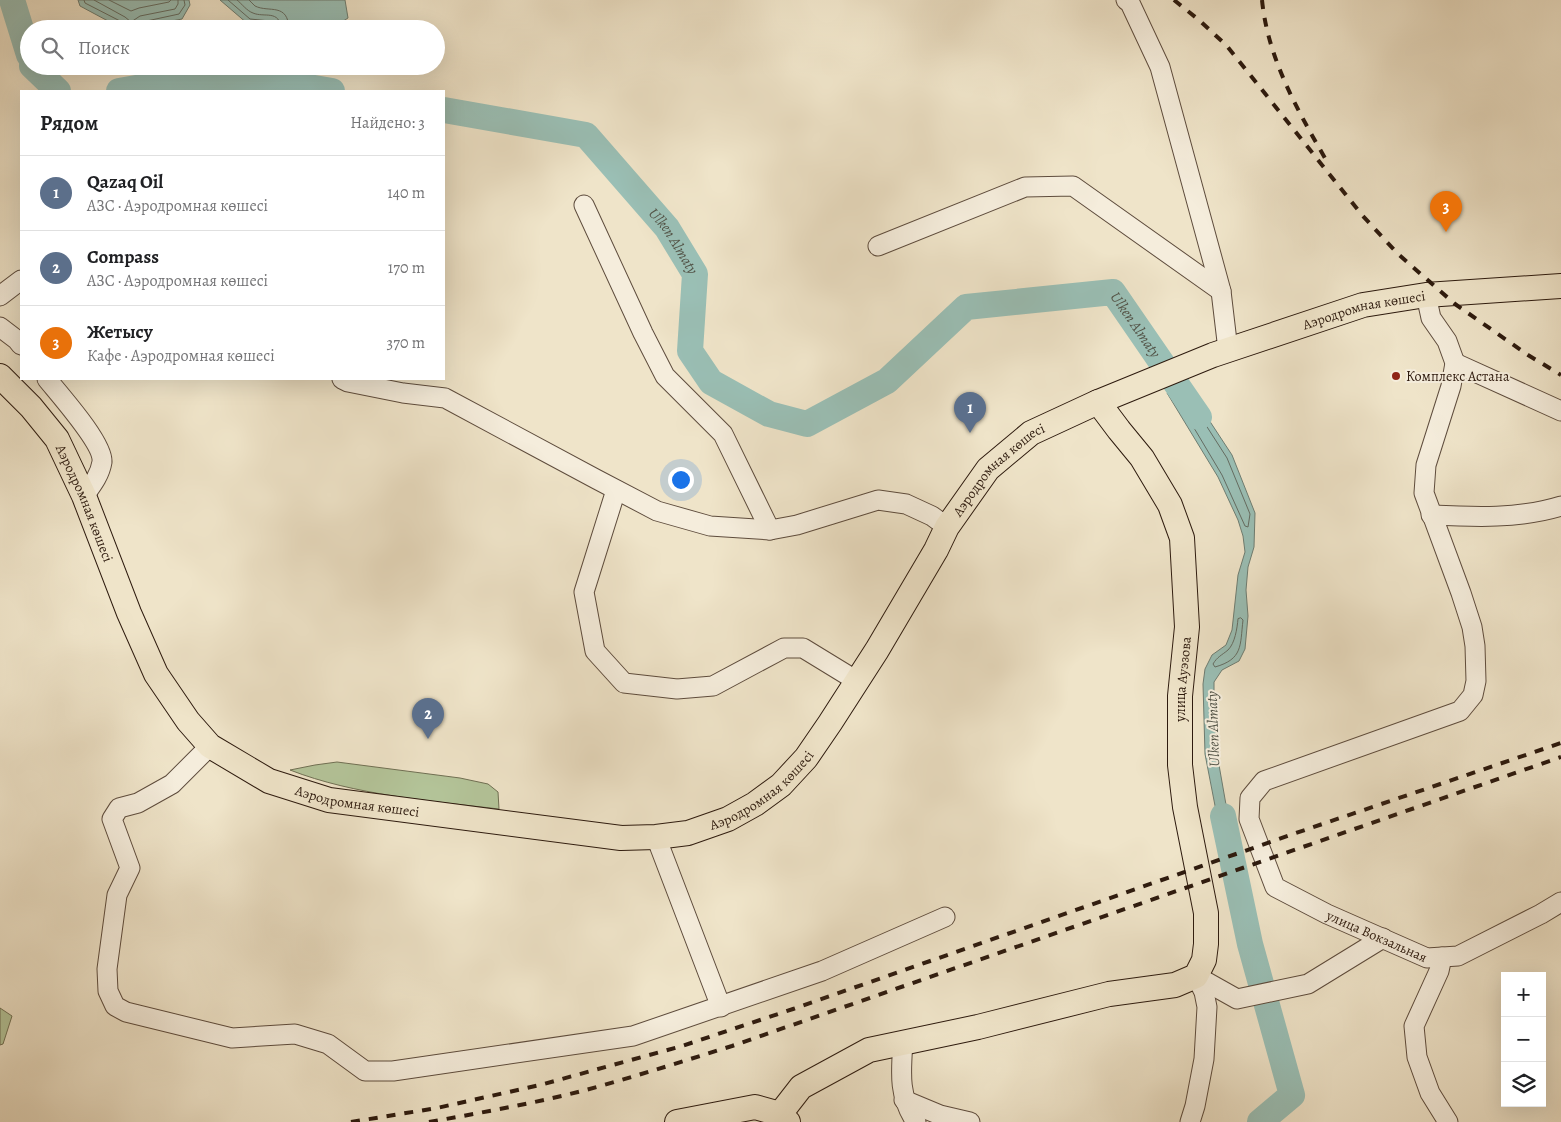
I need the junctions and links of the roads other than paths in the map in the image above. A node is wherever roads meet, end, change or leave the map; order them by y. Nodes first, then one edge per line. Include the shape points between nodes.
1 (1126, 0) edge
2 (584, 205) dead end
3 (878, 246) dead end
4 (20, 281) edge
5 (1561, 286) edge
6 (1221, 291) junction
7 (1426, 295) junction
8 (0, 296) edge
9 (0, 327) edge
10 (20, 344) edge
11 (1221, 353) junction
12 (1455, 363) junction
13 (0, 376) edge
14 (48, 380) edge
15 (344, 380) edge
16 (1098, 402) junction
17 (1561, 411) edge
18 (616, 490) junction
19 (84, 496) junction
20 (1561, 506) edge
21 (1431, 515) junction
22 (947, 527) junction
23 (770, 530) junction
24 (857, 681) junction
25 (210, 746) junction
26 (656, 837) junction
27 (1561, 902) edge
28 (945, 917) dead end
29 (1383, 938) junction
30 (1442, 957) junction
31 (1196, 976) junction
32 (721, 1007) junction
33 (903, 1042) junction
34 (904, 1100) junction
35 (784, 1118) edge
36 (677, 1122) edge
37 (916, 1122) edge
38 (970, 1122) edge
39 (1190, 1122) edge
40 (1448, 1122) edge

1 - 6 street via 1160,67
2 - 23 street via 665,376 723,434
3 - 6 street via 1025,187 1074,186
4 - 8 street
5 - 7 main road, Аэродромная көшесі
6 - 11 street
7 - 11 main road, Аэродромная көшесі via 1363,305
7 - 12 street via 1432,318 1447,341
9 - 10 street
11 - 16 main road, Аэродромная көшесі
12 - 17 street
12 - 21 street via 1426,465 1424,493
13 - 19 main road, Аэродромная көшесі via 32,406 57,439
14 - 19 street via 96,442 102,460 99,475
15 - 18 street via 402,393 446,398
16 - 22 main road, Аэродромная көшесі via 1031,433 988,469
16 - 31 main road, улица Ауэзова via 1142,458 1170,505 1182,538 1187,626 1180,696 1180,764 1206,913 1204,960
18 - 23 street via 657,511 710,526
18 - 24 street via 584,592 595,651 624,683 678,690 713,686 784,648 803,648
19 - 25 main road, Аэродромная көшесі via 156,674
20 - 21 street via 1488,517
21 - 29 street, улица Вокзальная via 1472,627 1476,664 1473,695 1460,712 1264,781 1250,798 1249,819 1275,887
22 - 23 street via 906,504 878,500
22 - 24 main road, Аэродромная көшесі
24 - 26 main road, Аэродромная көшесі via 806,758 756,804 728,819 688,833
25 - 26 main road, Аэродромная көшесі via 269,781 329,800 601,836
25 - 32 street via 172,784 138,803 119,808 112,819 130,868 117,895 107,969 108,991 115,1006 126,1012 232,1038 296,1034 328,1044 365,1071 375,1072 633,1036
26 - 32 street
27 - 30 street, улица Вокзальная via 1458,956
28 - 32 street via 822,971
29 - 30 street, улица Вокзальная via 1427,958
29 - 31 street via 1308,984 1237,999
30 - 40 street via 1414,1026 1417,1057 1430,1093
31 - 33 main road via 1175,985 1109,994
31 - 39 street via 1208,1007 1204,1059
33 - 34 street
33 - 35 main road via 869,1050 801,1087
34 - 37 street
34 - 38 street via 940,1115
35 - 36 main road via 755,1108

